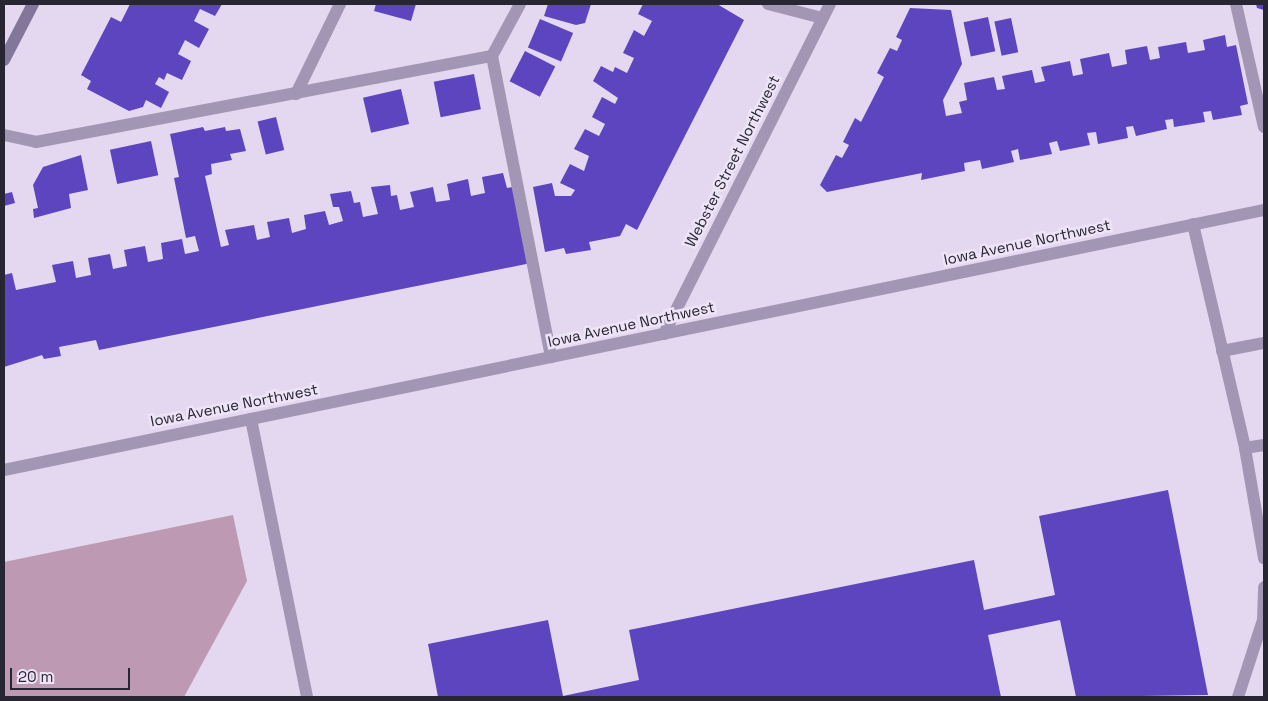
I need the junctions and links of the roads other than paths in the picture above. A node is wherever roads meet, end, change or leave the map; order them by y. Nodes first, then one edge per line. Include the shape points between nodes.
1 (33, 4) edge
2 (340, 4) edge
3 (520, 4) edge
4 (768, 4) edge
5 (830, 4) edge
6 (1236, 4) edge
7 (822, 18) junction
8 (492, 56) junction
9 (4, 60) edge
10 (296, 94) junction
11 (1264, 127) edge
12 (4, 135) edge
13 (1264, 210) edge
14 (1193, 224) junction
15 (664, 334) junction
16 (1264, 343) edge
17 (1222, 351) junction
18 (551, 357) junction
19 (252, 419) junction
20 (1264, 445) edge
21 (1245, 448) junction
22 (4, 470) edge
23 (1264, 558) edge
24 (1264, 587) edge
25 (1263, 618) edge
26 (307, 697) edge
27 (1238, 697) edge

1 - 9 street
2 - 10 street
3 - 8 street
4 - 7 street
5 - 7 street, Webster Street Northwest
6 - 11 street
7 - 15 street, Webster Street Northwest
8 - 10 street
8 - 18 street
10 - 12 street via 36,142
13 - 14 street, Iowa Avenue Northwest
14 - 15 street, Iowa Avenue Northwest
14 - 17 street
15 - 18 street, Iowa Avenue Northwest
16 - 17 street
17 - 21 street
18 - 19 street, Iowa Avenue Northwest
19 - 22 street, Iowa Avenue Northwest
19 - 26 street
20 - 21 street
21 - 23 street
24 - 25 street
25 - 27 street

